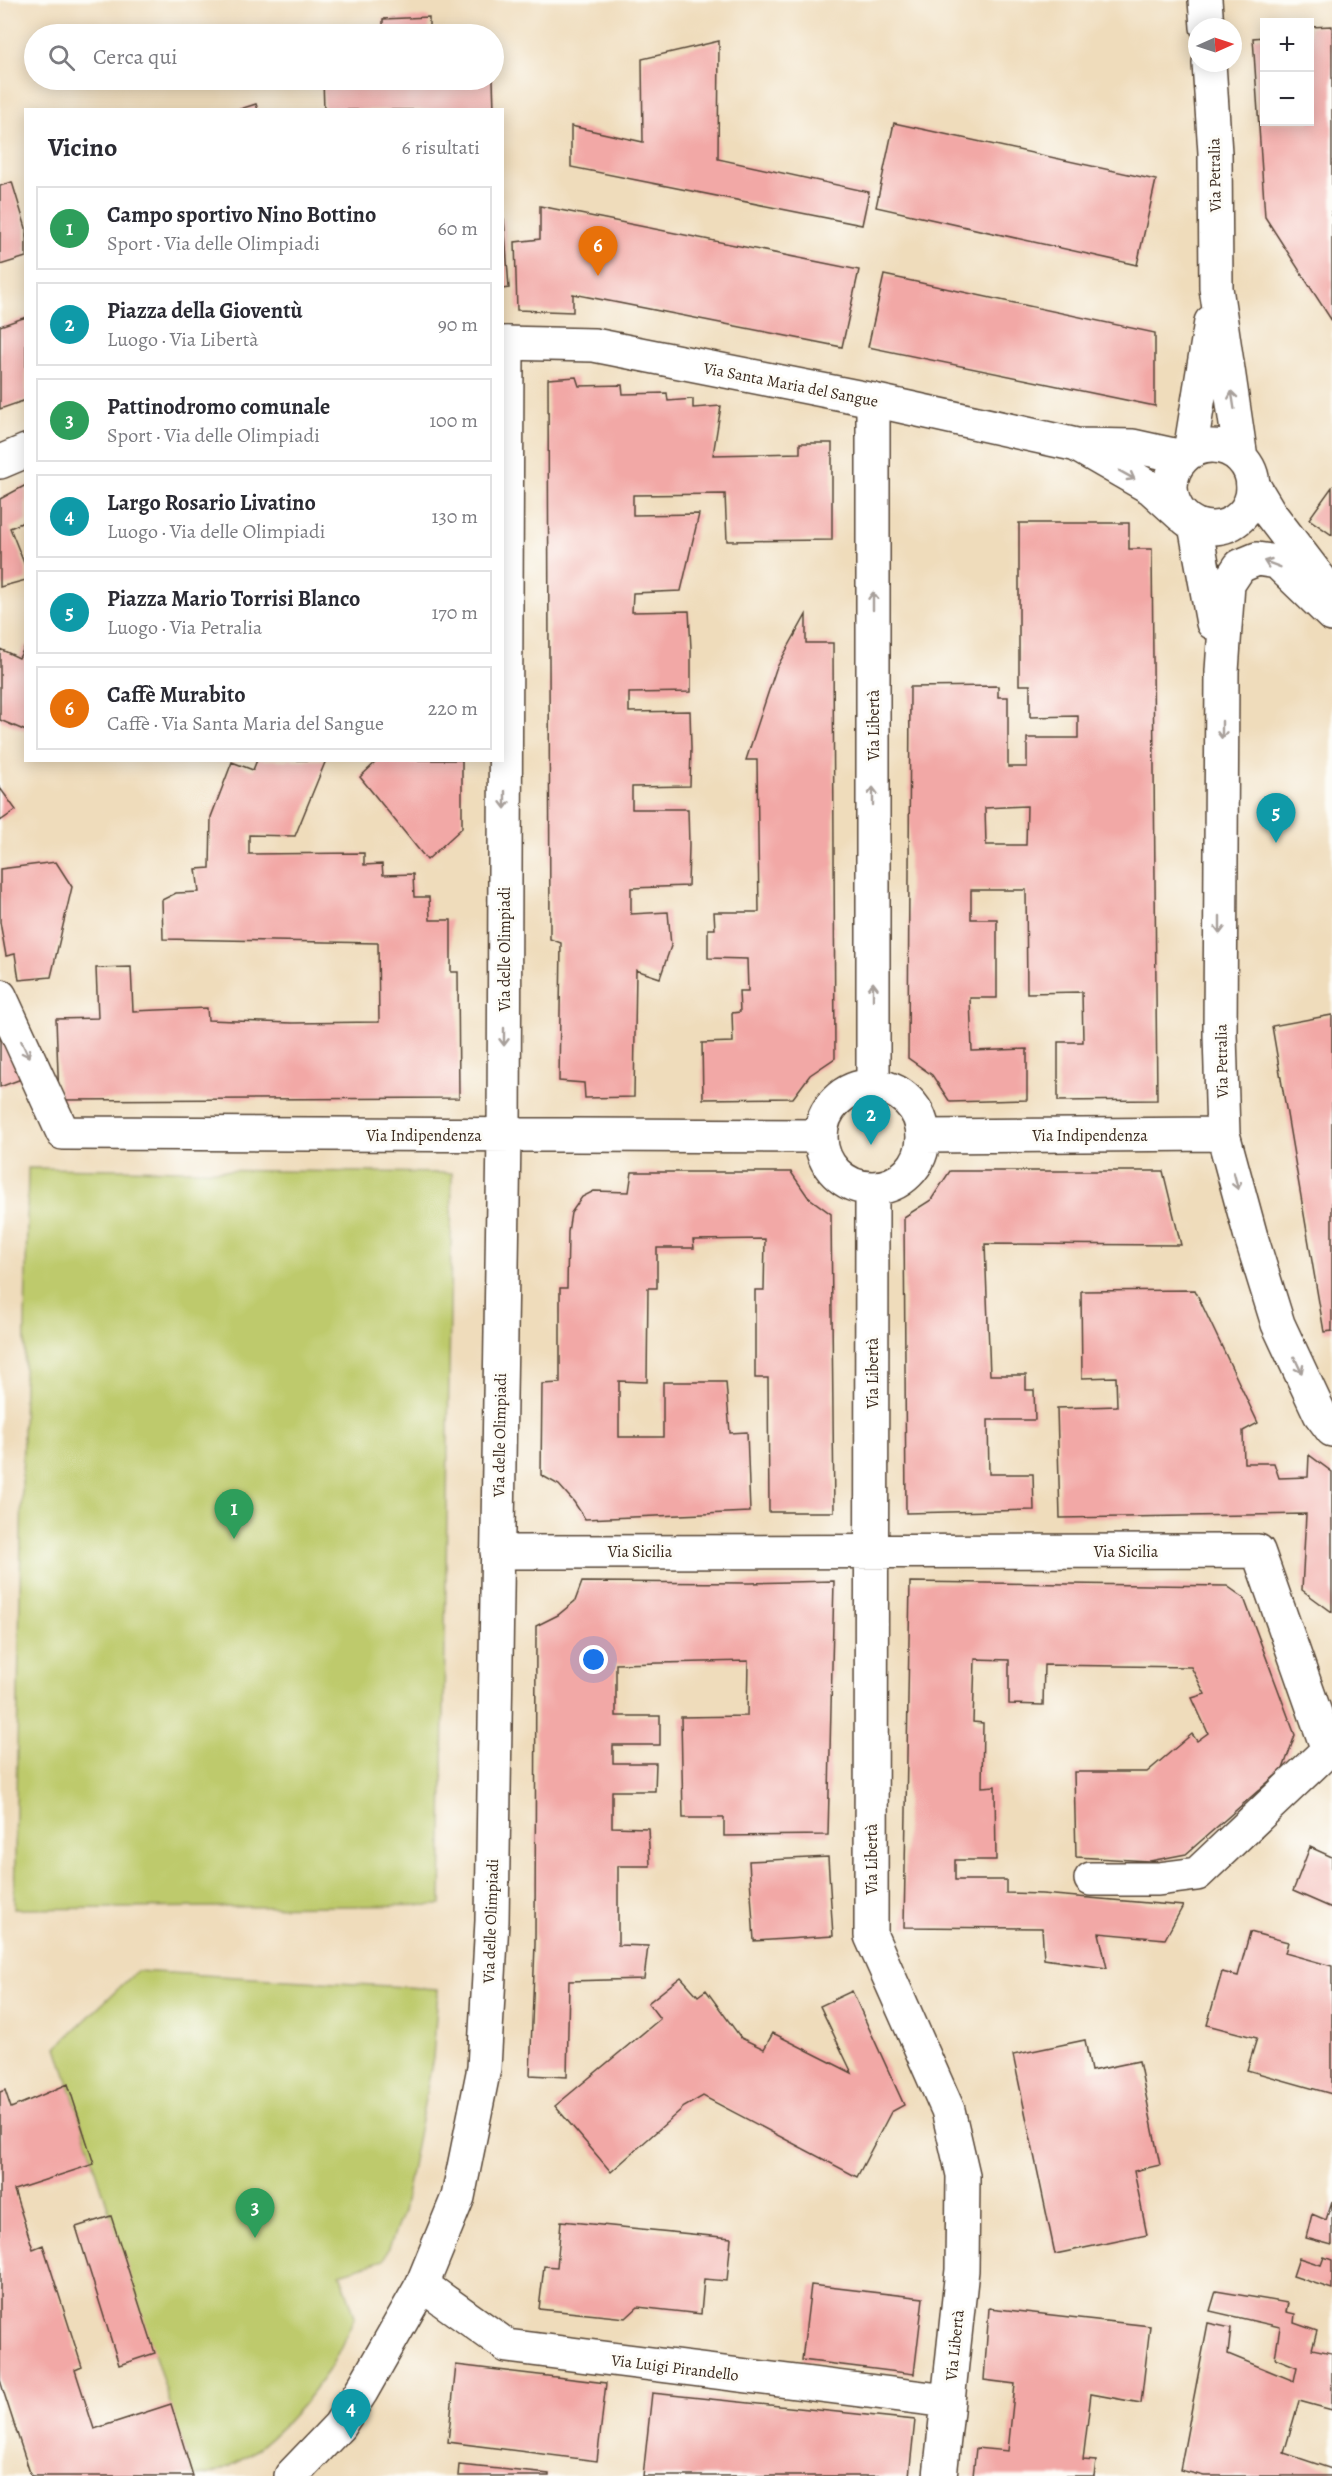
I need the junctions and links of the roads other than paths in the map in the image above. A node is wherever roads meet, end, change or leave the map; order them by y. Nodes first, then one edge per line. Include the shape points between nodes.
1 (1205, 0) edge
2 (1206, 18) edge
3 (1210, 72) edge
4 (1216, 288) junction
5 (505, 343) edge
6 (873, 400) junction
7 (1077, 445) junction
8 (24, 452) edge
9 (1187, 454) junction
10 (0, 462) edge
11 (1247, 472) junction
12 (1188, 520) junction
13 (1332, 596) edge
14 (1332, 615) edge
15 (1222, 671) junction
16 (0, 996) edge
17 (873, 1085) junction
18 (1223, 1134) junction
19 (504, 1135) junction
20 (821, 1136) junction
21 (924, 1136) junction
22 (872, 1189) junction
23 (1332, 1430) edge
24 (871, 1551) junction
25 (497, 1552) junction
26 (1091, 1879) dead end
27 (422, 2284) junction
28 (948, 2401) junction
29 (291, 2476) edge
30 (940, 2476) edge

1 - 2 street
3 - 4 street, Via Petralia
4 - 9 street
11 -> 4 street
5 - 6 street, Via Santa Maria del Sangue via 594,345
5 -> 19 street, Via delle Olimpiadi
6 - 7 street, Via Santa Maria del Sangue
17 -> 6 street, Via Libertà
7 - 9 street via 1133,446
7 -> 12 street via 1151,488
8 - 10 street
9 - 11 street via 1212,445 1228,448
9 - 12 street via 1174,470 1170,486 1173,502
11 - 12 street via 1249,503 1241,516 1227,525 1211,528
11 - 13 street via 1271,515
12 - 15 street
14 -> 15 street via 1277,562 1257,559 1240,566 1228,584
15 -> 18 street, Via Petralia
16 -> 19 street, Via Indipendenza via 63,1133
17 - 20 street via 853,1089 836,1100 825,1117
17 - 21 street via 893,1089 909,1101 920,1118
18 - 21 street, Via Indipendenza
18 -> 23 street, Via Petralia via 1278,1324 1320,1414
19 - 20 street, Via Indipendenza
19 - 25 street, Via delle Olimpiadi
20 - 22 street via 825,1156 836,1173 852,1185
21 - 22 street via 920,1158 908,1174 892,1185
22 - 24 street, Via Libertà
24 - 25 street, Via Sicilia
24 - 26 street, Via Sicilia via 1258,1551 1328,1750 1197,1874 1158,1879
24 - 28 street, Via Libertà via 871,1936 948,2110 963,2175 962,2270
25 - 27 street, Via delle Olimpiadi via 492,1922 484,2068 458,2197
27 - 28 street, Via Luigi Pirandello via 507,2346
27 - 29 street, Via delle Olimpiadi via 339,2426
28 - 30 street, Via Libertà

